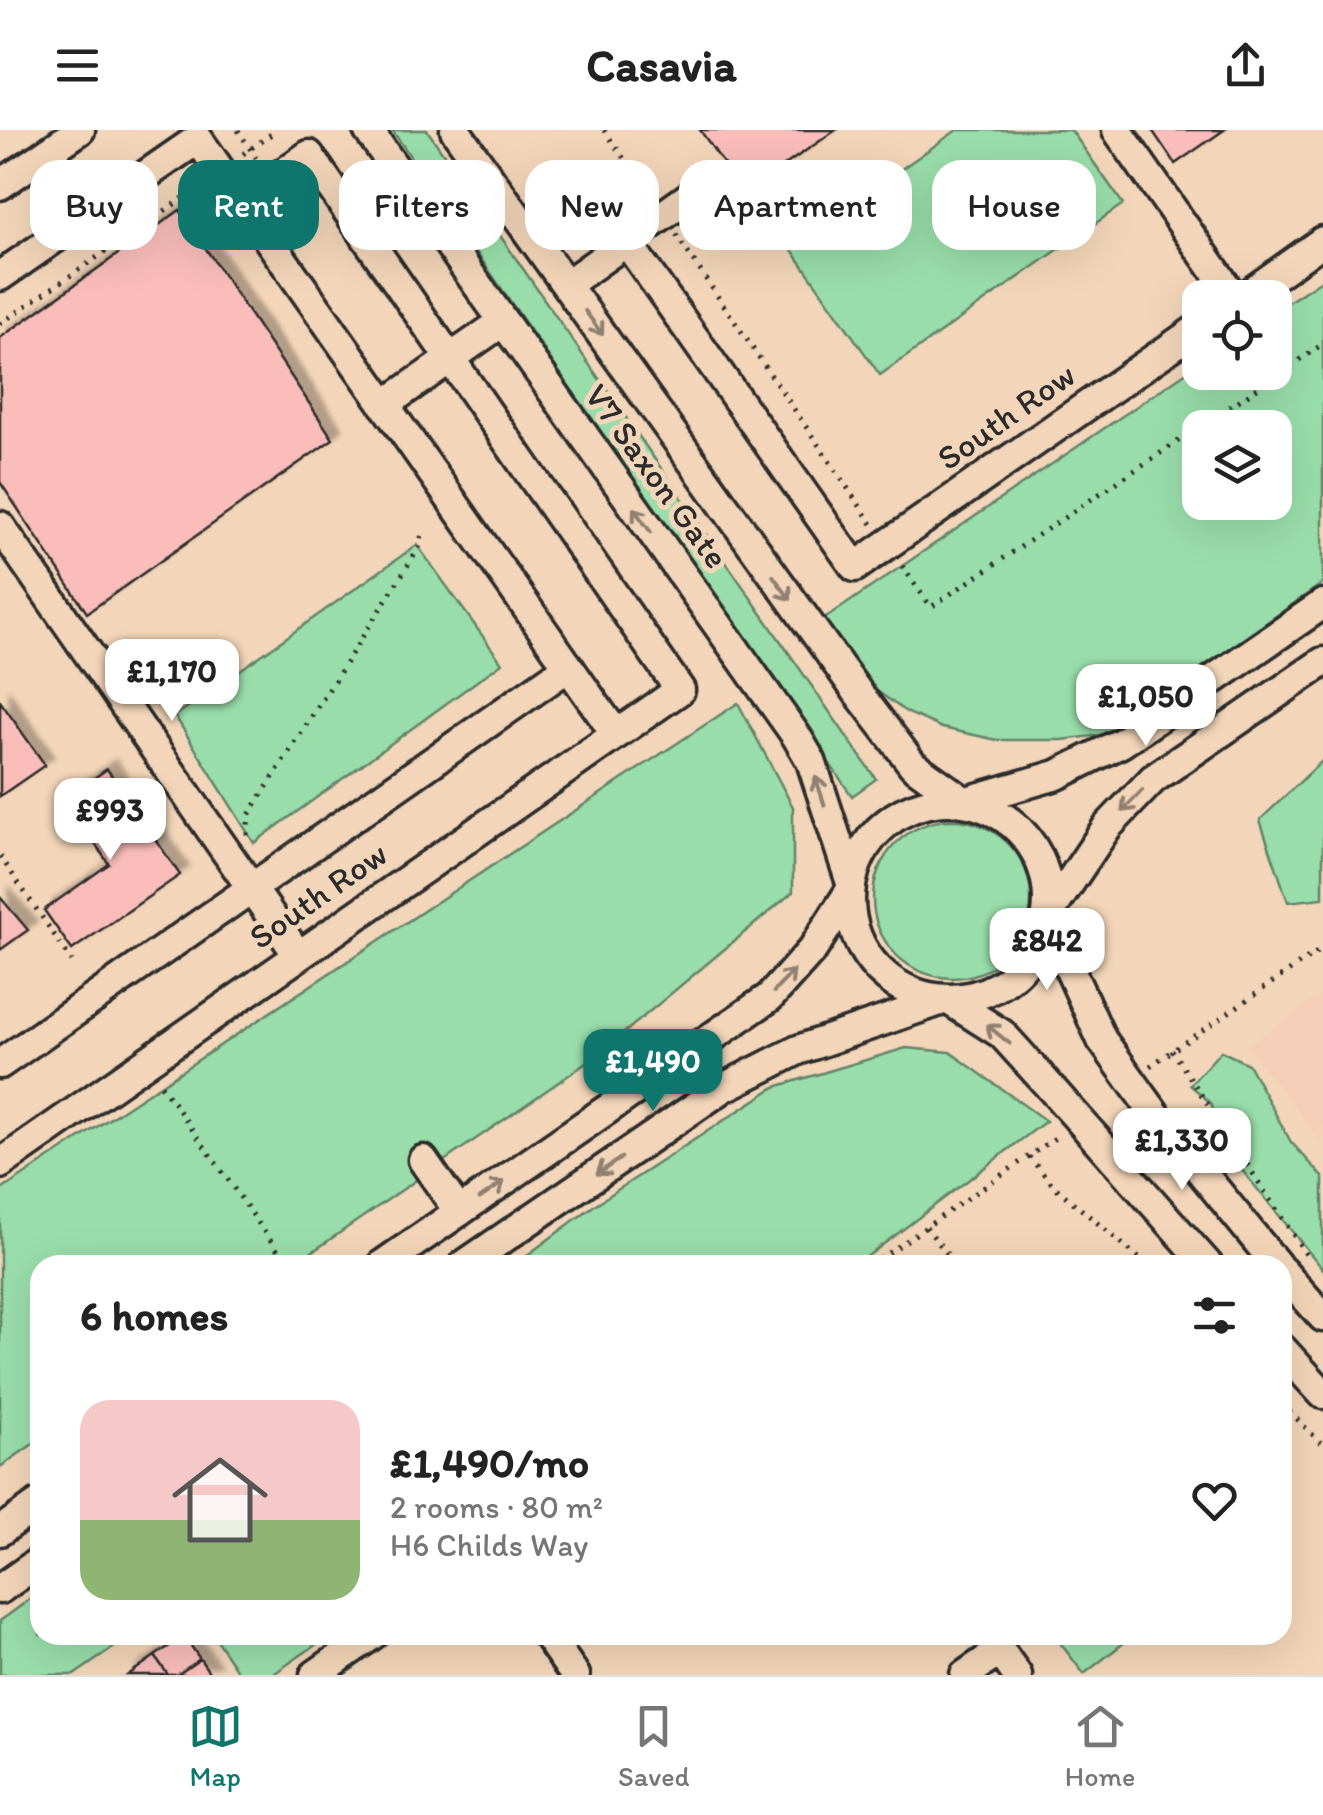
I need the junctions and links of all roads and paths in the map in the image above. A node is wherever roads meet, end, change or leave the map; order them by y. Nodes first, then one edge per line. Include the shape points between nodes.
1 (80, 130) edge
2 (238, 130) edge
3 (277, 130) edge
4 (368, 130) edge
5 (455, 130) edge
6 (604, 130) edge
7 (1117, 130) edge
8 (250, 149) junction
9 (213, 160) edge
10 (258, 160) edge
11 (319, 170) edge
12 (0, 186) edge
13 (178, 202) edge
14 (679, 204) edge
15 (663, 216) junction
16 (659, 219) edge
17 (1323, 241) edge
18 (276, 250) edge
19 (614, 250) edge
20 (632, 250) edge
21 (0, 276) edge
22 (1221, 280) edge
23 (1268, 280) edge
24 (566, 285) junction
25 (501, 323) junction
26 (0, 324) edge
27 (1182, 339) edge
28 (1323, 344) edge
29 (448, 358) junction
30 (384, 405) junction
31 (0, 526) edge
32 (422, 533) dead end
33 (886, 544) junction
34 (1323, 604) edge
35 (1323, 662) edge
36 (568, 667) junction
37 (614, 733) junction
38 (965, 801) junction
39 (246, 840) dead end
40 (0, 856) edge
41 (251, 887) junction
42 (850, 887) junction
43 (1048, 918) junction
44 (1323, 948) edge
45 (298, 954) junction
46 (72, 961) dead end
47 (946, 999) junction
48 (1172, 1050) junction
49 (145, 1062) junction
50 (0, 1064) edge
51 (1140, 1074) dead end
52 (1060, 1133) dead end
53 (1029, 1157) junction
54 (423, 1160) dead end
55 (0, 1164) edge
56 (459, 1212) junction
57 (926, 1227) junction
58 (281, 1255) edge
59 (397, 1255) edge
60 (479, 1255) edge
61 (885, 1255) edge
62 (948, 1255) edge
63 (1137, 1255) edge
64 (1199, 1255) edge
65 (1270, 1255) edge
66 (1312, 1265) dead end
67 (1292, 1282) edge
68 (1323, 1317) edge
69 (1292, 1360) edge
70 (1323, 1394) edge
71 (1292, 1414) edge
72 (1323, 1445) edge
73 (30, 1510) edge
74 (0, 1531) edge
75 (30, 1568) edge
76 (0, 1589) edge
77 (358, 1645) edge
78 (554, 1645) edge
79 (992, 1645) edge
80 (995, 1645) edge
81 (315, 1675) edge
82 (574, 1675) edge
83 (965, 1675) edge
84 (1017, 1675) edge

1 - 12 street
2 - 8 path
3 - 8 path
4 - 25 street, V7 Saxon Gate
5 - 24 street, V7 Saxon Gate
6 - 15 path
7 - 22 street
8 - 10 path
9 - 21 street via 198,139
11 - 29 street
13 - 26 path
14 - 15 street
15 - 16 street
15 - 33 path
17 - 23 street
18 - 30 street
19 - 24 street
20 - 33 street, South Row via 855,566
24 -> 38 street, V7 Saxon Gate via 912,765
25 - 29 street
42 -> 25 street, V7 Saxon Gate via 797,738
27 - 33 street, South Row
28 - 33 path via 931,607
29 - 30 street
29 - 37 street, South Row via 680,690
30 - 36 street
31 - 41 street
32 - 39 path via 419,548 249,815
34 - 38 street via 1121,744 1057,775
35 -> 43 street via 1153,780 1107,828
36 - 37 street
36 - 41 street, South Row
37 - 45 street, South Row
38 - 42 street via 924,803 890,819 864,847
38 - 43 street via 1003,815 1031,842 1047,877
40 - 46 path
41 - 45 street
41 - 50 street, South Row
42 - 47 street via 852,923 864,952 913,992
56 -> 42 street via 770,996 814,950
43 - 47 street via 1034,952 1011,978 981,994
43 - 65 street, bridge via 1102,1040
44 - 48 path
45 - 49 street, South Row
47 -> 60 street via 798,1050 724,1088
64 -> 47 street, bridge via 1002,1034
48 - 51 path
48 - 66 path
49 - 55 street, South Row
49 - 58 path
52 - 53 path
53 - 57 path
53 - 63 path
54 - 56 street
56 - 59 street
57 - 61 path
57 - 62 path
67 - 68 street
69 - 70 street
71 - 72 path
73 - 74 street
75 - 76 street
77 - 81 street
78 - 82 street
79 - 83 street
80 - 84 street

